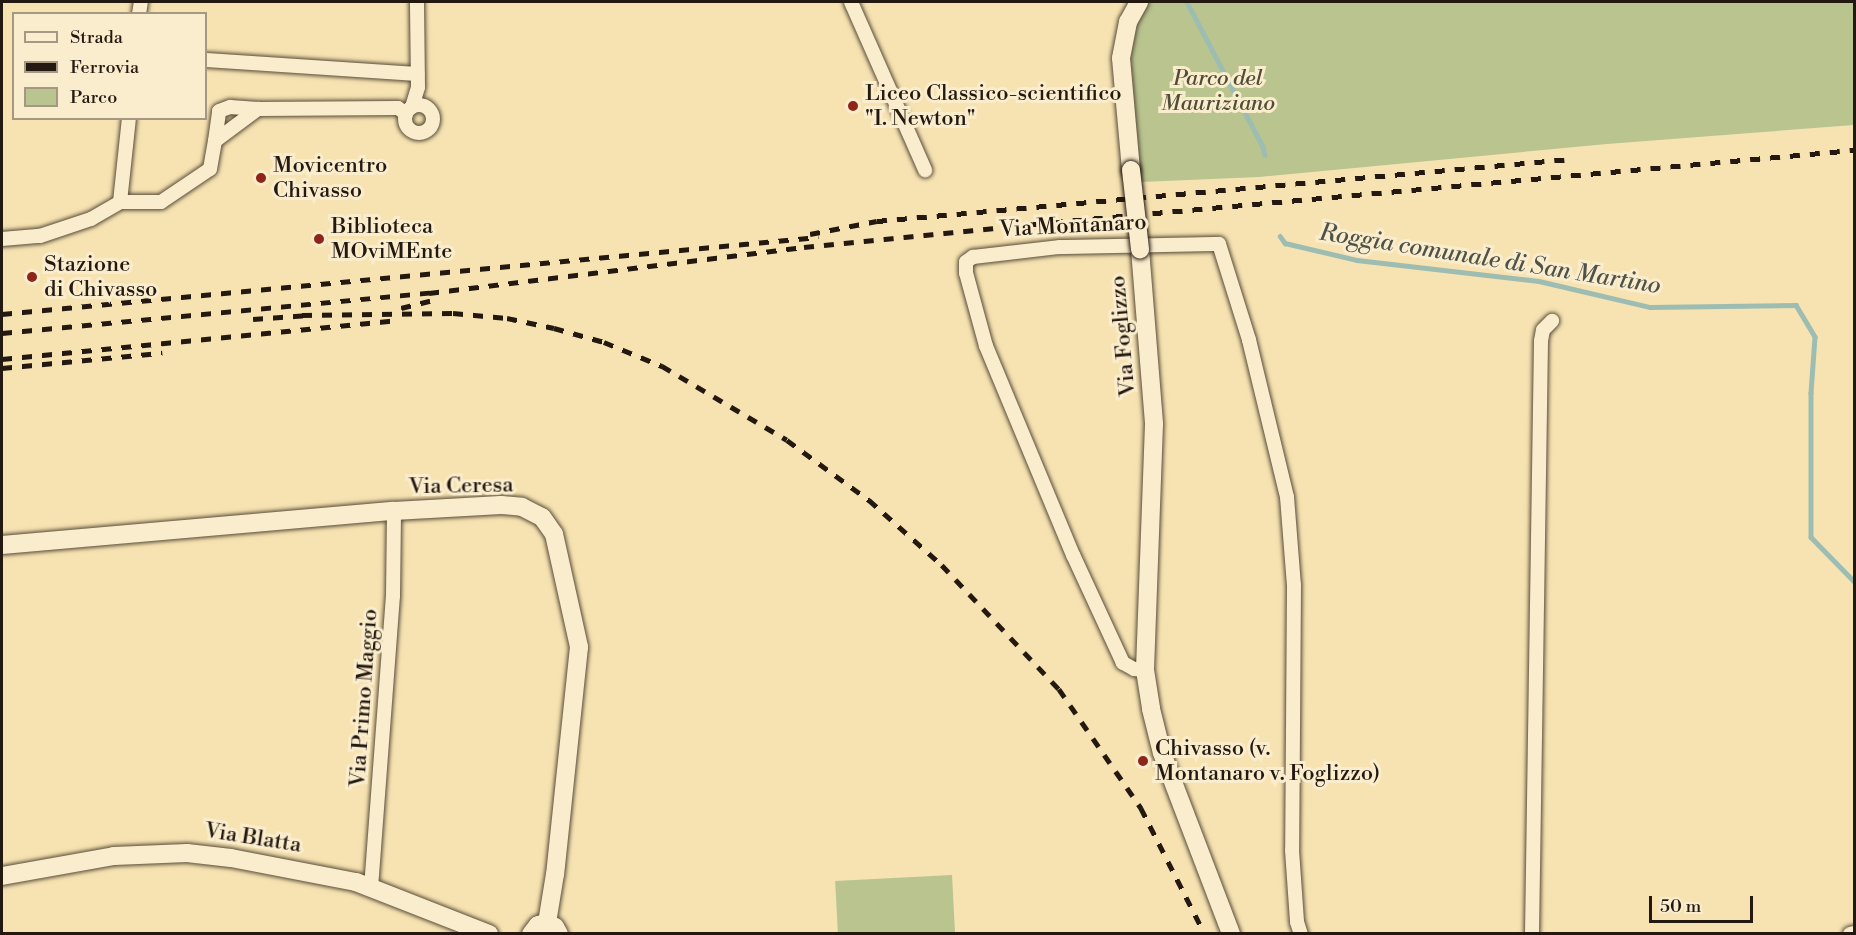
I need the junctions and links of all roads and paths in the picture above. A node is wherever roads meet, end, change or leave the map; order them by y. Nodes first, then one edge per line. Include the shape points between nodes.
1 (417, 2) edge
2 (850, 2) edge
3 (1139, 2) edge
4 (207, 60) edge
5 (418, 80) junction
6 (258, 109) junction
7 (129, 120) edge
8 (215, 141) junction
9 (925, 170) dead end
10 (120, 202) junction
11 (2, 239) edge
12 (1551, 321) dead end
13 (394, 511) junction
14 (2, 545) edge
15 (1145, 670) junction
16 (2, 876) edge
17 (371, 888) junction
18 (551, 931) edge
19 (489, 933) edge
20 (1231, 933) edge
21 (1301, 933) edge
22 (1532, 933) edge

1 - 5 street
2 - 9 street
3 - 15 street, Via Foglizzo, bridge via 1128,22 1121,58 1154,424
4 - 5 street
5 - 6 street via 415,109
6 - 8 street
6 - 8 street via 230,107 219,111
7 - 10 street
8 - 10 street via 210,169 161,202
10 - 11 street via 90,219 40,236
12 - 22 street via 1543,330 1541,341
13 - 14 street, Via Ceresa
13 - 17 street, Via Primo Maggio via 393,596
13 - 18 street, Via Ceresa via 522,507 542,517 554,534 579,647
15 - 20 street via 1162,753
15 - 21 street, Via Montanaro via 1124,663 1116,650 986,346 966,273 966,262 973,256 1060,247 1219,244 1249,340 1287,497 1294,585 1292,850
16 - 17 street, Via Blatta via 114,856 187,853 315,872
17 - 19 street, Via Blatta

